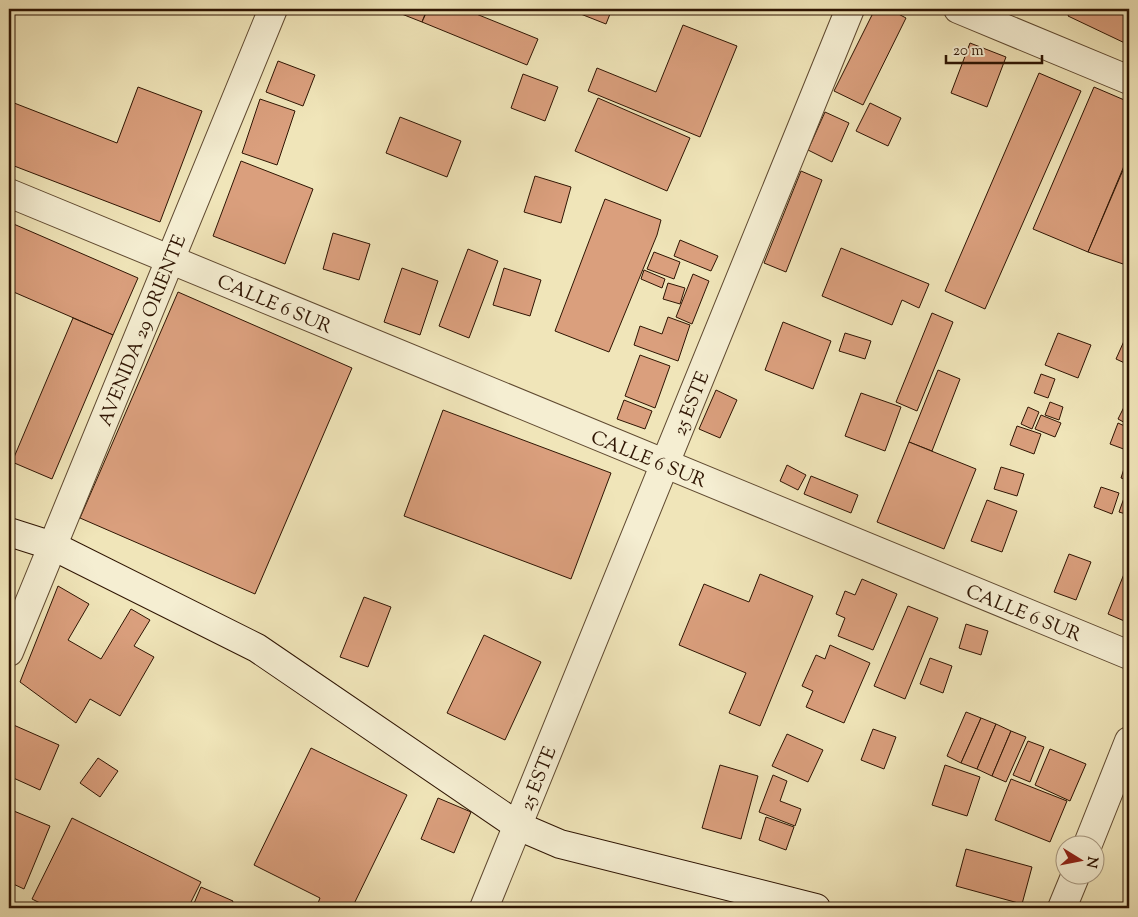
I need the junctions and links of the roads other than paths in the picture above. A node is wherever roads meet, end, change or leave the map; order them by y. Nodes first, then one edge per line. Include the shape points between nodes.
1 (273, 9) edge
2 (850, 9) edge
3 (958, 9) edge
4 (1129, 80) edge
5 (9, 193) edge
6 (170, 259) junction
7 (665, 465) junction
8 (9, 532) edge
9 (52, 546) junction
10 (9, 652) edge
11 (1129, 655) edge
12 (1129, 741) edge
13 (518, 826) junction
14 (1092, 834) edge
15 (1072, 884) edge
16 (484, 908) edge
17 (816, 908) edge
18 (1062, 908) edge

1 - 6 street, AVENIDA 29 ORIENTE
2 - 7 street, 25 ESTE
3 - 4 street
5 - 6 street, CALLE 6 SUR
6 - 7 street, CALLE 6 SUR
6 - 9 street, AVENIDA 29 ORIENTE
7 - 11 street, CALLE 6 SUR
7 - 13 street, 25 ESTE
8 - 9 street
9 - 10 street, AVENIDA 29 ORIENTE
9 - 13 street via 257,648
12 - 14 street
13 - 16 street, 25 ESTE
13 - 17 street via 560,844
15 - 18 street

